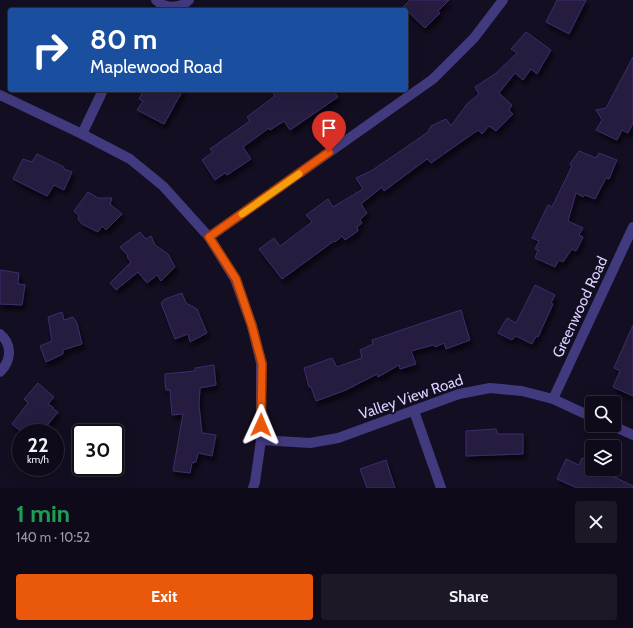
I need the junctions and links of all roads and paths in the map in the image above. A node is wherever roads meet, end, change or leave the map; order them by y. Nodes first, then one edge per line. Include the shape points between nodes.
1 (189, 0) edge
2 (503, 0) edge
3 (155, 4) edge
4 (102, 92) edge
5 (0, 95) edge
6 (82, 134) junction
7 (633, 227) edge
8 (209, 237) junction
9 (0, 334) edge
10 (0, 372) edge
11 (553, 399) junction
12 (414, 411) junction
13 (585, 414) edge
14 (621, 430) edge
15 (633, 435) edge
16 (261, 440) junction
17 (253, 488) edge
18 (441, 488) edge

1 - 3 street via 180,6 172,7
2 - 8 street via 474,38 433,79
4 - 6 street
5 - 6 street
6 - 8 street via 130,159 163,186
7 - 11 street, Greenwood Road
8 - 16 street via 236,279 262,364
9 - 10 street via 8,344 10,352 5,367
11 - 12 street, Valley View Road via 522,391 490,388 459,394
11 - 13 street, Valley View Road
12 - 16 street, Valley View Road via 338,438 310,443
12 - 18 street
14 - 15 street
16 - 17 street

